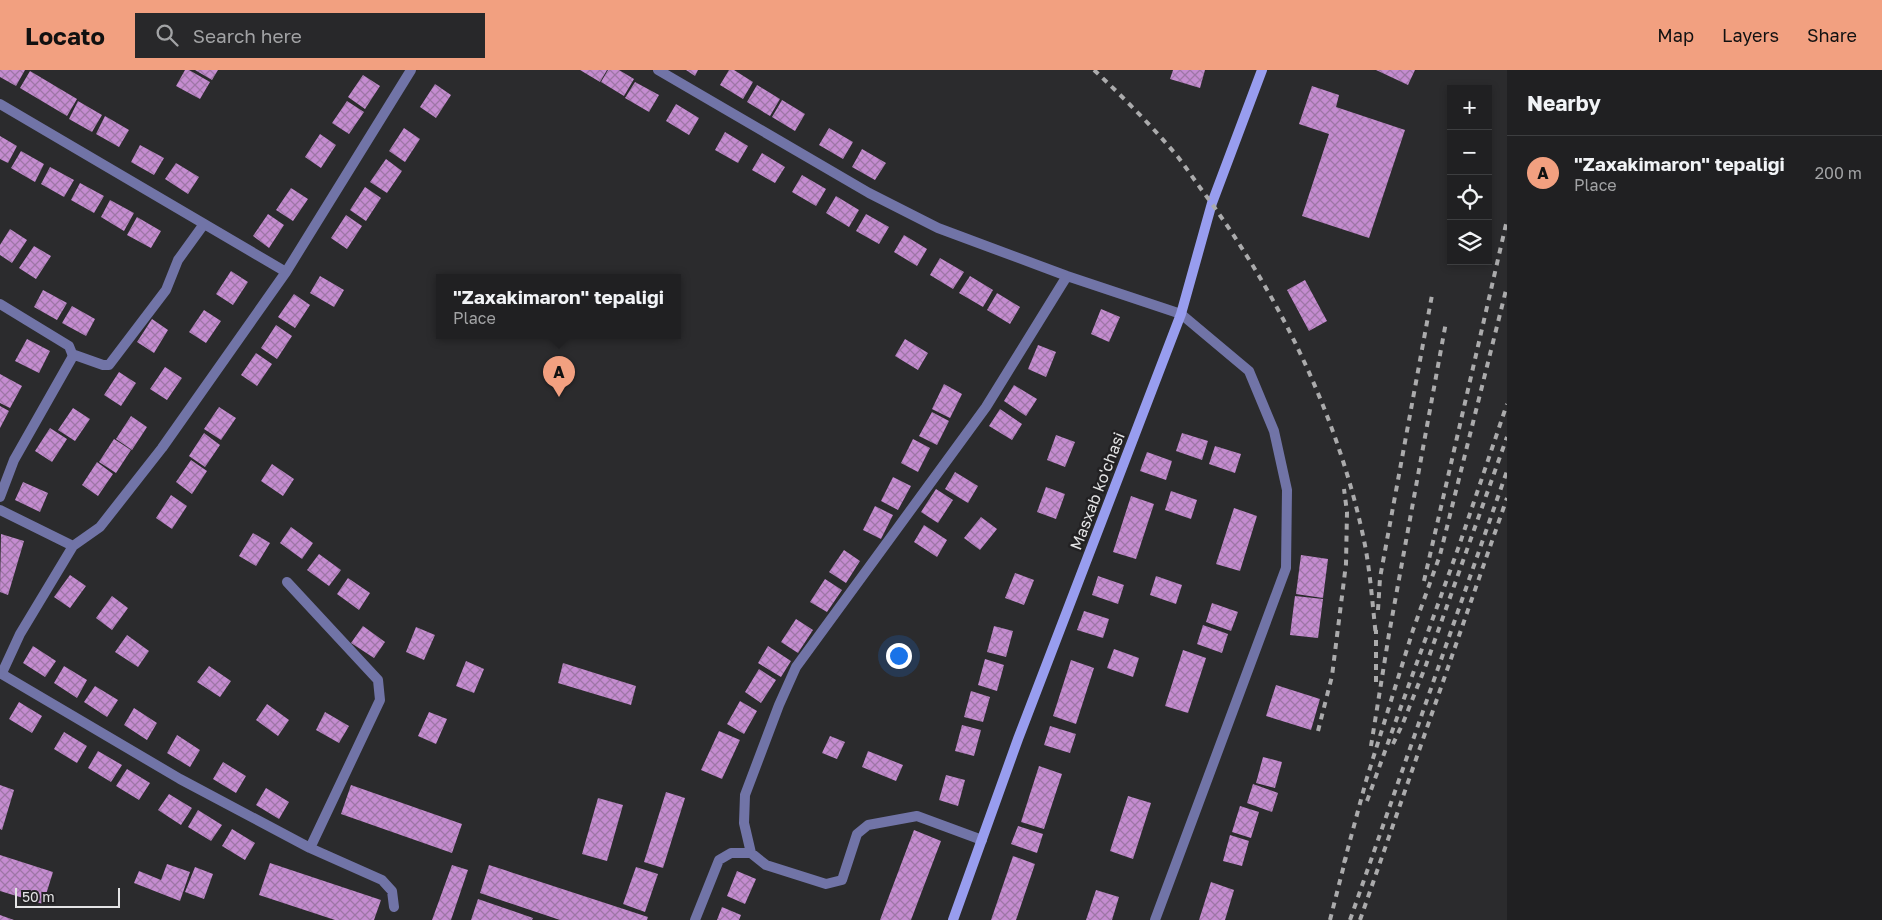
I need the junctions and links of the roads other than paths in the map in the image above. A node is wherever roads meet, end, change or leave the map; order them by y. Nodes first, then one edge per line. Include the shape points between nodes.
1 (410, 70) edge
2 (658, 70) edge
3 (1262, 70) edge
4 (0, 104) edge
5 (204, 224) junction
6 (286, 272) junction
7 (1067, 276) junction
8 (0, 304) edge
9 (1181, 314) junction
10 (72, 354) junction
11 (0, 497) edge
12 (0, 510) edge
13 (73, 546) junction
14 (288, 582) dead end
15 (1, 673) edge
16 (982, 840) junction
17 (310, 848) junction
18 (751, 853) junction
19 (394, 907) dead end
20 (695, 920) edge
21 (954, 920) edge
22 (1155, 920) edge

1 - 6 street
2 - 7 street via 878,198 938,228
3 - 9 main road, Masxab ko'chasi via 1212,203
4 - 5 street
5 - 6 street
5 - 10 street via 178,260 166,290 109,365 103,366
6 - 13 street via 162,448 100,527
7 - 9 street
7 - 18 street via 986,407 796,668 745,795 744,823
8 - 10 street via 69,346
9 - 16 main road, Masxab ko'chasi
9 - 22 street via 1249,371 1274,431 1287,490 1286,568
10 - 11 street via 14,460
12 - 13 street
13 - 15 street via 20,634
14 - 17 street via 378,680 380,700
15 - 17 street via 180,779
16 - 18 street via 918,816 868,825 857,834 842,880 826,884 766,865
16 - 21 main road, Masxab ko'chasi
17 - 19 street via 382,880 392,891
18 - 20 street via 731,853 720,860

